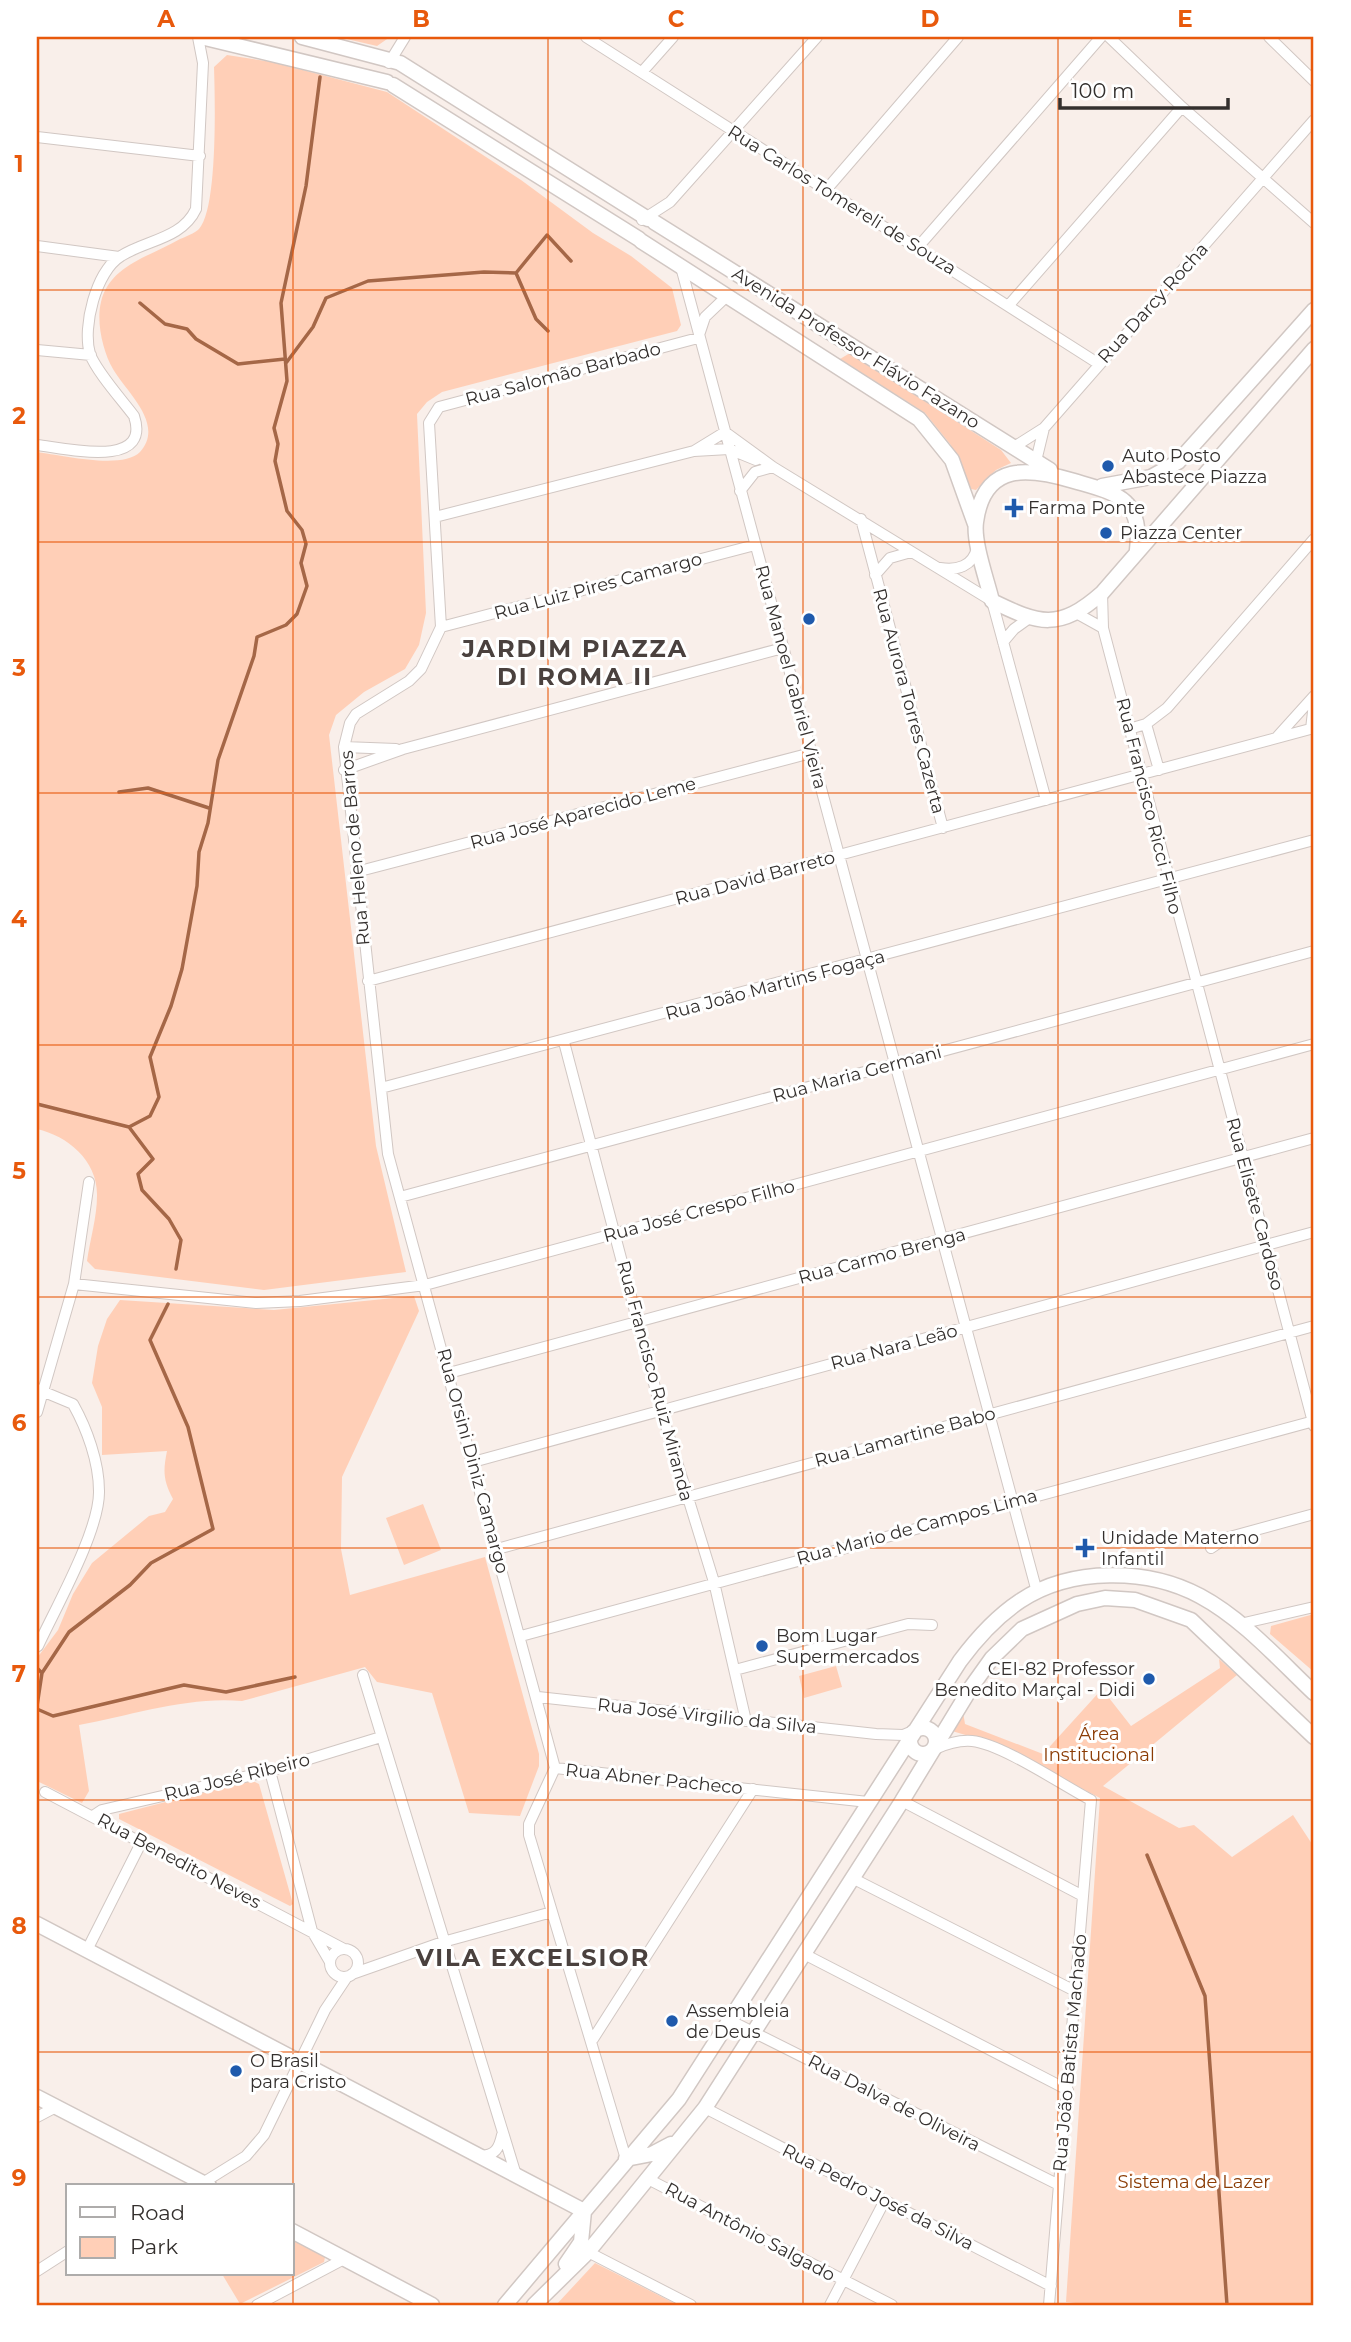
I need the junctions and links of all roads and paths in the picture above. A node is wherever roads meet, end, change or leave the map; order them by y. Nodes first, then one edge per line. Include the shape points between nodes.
1 (206, 37) edge
2 (302, 37) edge
3 (586, 37) edge
4 (673, 37) edge
5 (817, 37) edge
6 (958, 37) edge
7 (1101, 37) edge
8 (1109, 37) edge
9 (1269, 37) edge
10 (405, 39) edge
11 (203, 63) junction
12 (398, 64) junction
13 (642, 72) junction
14 (1314, 80) edge
15 (390, 83) junction
16 (1182, 107) junction
17 (1314, 121) edge
18 (733, 133) junction
19 (37, 137) edge
20 (200, 156) junction
21 (1264, 179) junction
22 (825, 190) junction
23 (670, 202) junction
24 (651, 222) junction
25 (1314, 223) edge
26 (640, 240) junction
27 (37, 246) edge
28 (918, 247) junction
29 (119, 257) junction
30 (681, 267) junction
31 (729, 269) junction
32 (727, 296) junction
33 (1009, 305) junction
34 (1314, 310) edge
35 (698, 338) junction
36 (1314, 349) edge
37 (37, 350) edge
38 (90, 355) junction
39 (1099, 364) junction
40 (432, 414) joint
41 (1045, 428) junction
42 (725, 432) junction
43 (37, 444) edge
44 (1014, 447) junction
45 (729, 449) junction
46 (694, 451) junction
47 (1036, 461) junction
48 (773, 467) junction
49 (1057, 474) junction
50 (1099, 486) junction
51 (740, 491) junction
52 (435, 517) junction
53 (861, 519) junction
54 (975, 525) junction
55 (1314, 539) edge
56 (755, 545) junction
57 (1137, 550) junction
58 (911, 552) junction
59 (936, 568) junction
60 (875, 575) junction
61 (1101, 593) junction
62 (992, 601) junction
63 (1076, 613) junction
64 (1028, 619) junction
65 (440, 627) junction
66 (1103, 628) junction
67 (1003, 642) junction
68 (783, 649) junction
69 (1314, 696) edge
70 (1314, 703) edge
71 (1146, 724) junction
72 (1129, 729) junction
73 (1312, 729) edge
74 (1276, 738) junction
75 (344, 747) junction
76 (403, 749) junction
77 (811, 753) junction
78 (344, 770) junction
79 (1159, 770) junction
80 (1141, 775) junction
81 (1046, 800) junction
82 (943, 828) junction
83 (1314, 840) edge
84 (839, 856) junction
85 (356, 872) junction
86 (1168, 880) junction
87 (1314, 951) edge
88 (865, 960) junction
89 (368, 981) junction
90 (1196, 983) junction
91 (564, 1042) junction
92 (1314, 1044) edge
93 (893, 1065) junction
94 (1219, 1070) junction
95 (381, 1088) junction
96 (1314, 1138) edge
97 (591, 1145) junction
98 (917, 1152) junction
99 (388, 1154) joint
100 (1242, 1157) junction
101 (89, 1182) dead end
102 (400, 1197) junction
103 (1314, 1232) edge
104 (615, 1234) junction
105 (942, 1240) junction
106 (1266, 1245) junction
107 (74, 1284) junction
108 (425, 1285) junction
109 (638, 1322) junction
110 (1314, 1326) edge
111 (965, 1327) junction
112 (1290, 1333) junction
113 (449, 1373) junction
114 (40, 1390) edge
115 (661, 1410) junction
116 (37, 1412) edge
117 (989, 1414) junction
118 (1314, 1423) edge
119 (473, 1462) junction
120 (686, 1497) junction
121 (1013, 1502) junction
122 (1314, 1514) edge
123 (1210, 1548) dead end
124 (497, 1549) junction
125 (714, 1582) junction
126 (1037, 1592) junction
127 (1314, 1608) edge
128 (1271, 1619) junction
129 (1240, 1624) junction
130 (932, 1625) dead end
131 (1022, 1629) junction
132 (521, 1636) junction
133 (38, 1646) edge
134 (1266, 1649) junction
135 (735, 1670) junction
136 (363, 1675) dead end
137 (1314, 1693) edge
138 (538, 1697) junction
139 (746, 1721) junction
140 (915, 1730) junction
141 (876, 1734) junction
142 (381, 1737) junction
143 (1314, 1737) edge
144 (933, 1748) junction
145 (905, 1750) junction
146 (555, 1768) junction
147 (270, 1771) junction
148 (753, 1789) junction
149 (45, 1793) dead end
150 (902, 1801) junction
151 (868, 1802) junction
152 (93, 1816) junction
153 (142, 1841) junction
154 (852, 1878) junction
155 (1083, 1896) junction
156 (552, 1912) junction
157 (37, 1924) edge
158 (312, 1931) junction
159 (443, 1942) junction
160 (344, 1949) junction
161 (87, 1950) junction
162 (804, 1954) junction
163 (355, 1955) junction
164 (390, 1959) junction
165 (330, 1962) junction
166 (349, 1975) junction
167 (1075, 1991) junction
168 (729, 2020) junction
169 (753, 2033) junction
170 (593, 2039) junction
171 (300, 2063) junction
172 (1068, 2090) junction
173 (37, 2097) edge
174 (55, 2107) junction
175 (705, 2108) junction
176 (37, 2117) edge
177 (502, 2135) junction
178 (679, 2138) junction
179 (479, 2156) junction
180 (626, 2159) junction
181 (516, 2175) junction
182 (646, 2178) junction
183 (201, 2184) edge
184 (204, 2184) edge
185 (1059, 2185) junction
186 (884, 2202) junction
187 (584, 2206) junction
188 (294, 2232) edge
189 (66, 2252) edge
190 (587, 2252) junction
191 (344, 2259) junction
192 (37, 2271) edge
193 (843, 2281) junction
194 (1051, 2286) junction
195 (257, 2305) edge
196 (432, 2305) edge
197 (505, 2305) edge
198 (533, 2305) edge
199 (691, 2305) edge
200 (830, 2305) edge
201 (892, 2305) edge
202 (1049, 2305) edge

1 - 11 street
1 - 11 street
1 - 15 main road, Avenida Professor Flávio Fazano
2 - 12 main road, Avenida Professor Flávio Fazano
3 - 13 street, Rua Carlos Tomereli de Souza
4 - 13 street
5 - 18 street
6 - 22 street
7 - 28 street
8 - 16 street
9 - 14 street
10 - 12 street
10 - 12 street
11 - 20 street
12 - 15 main road via 383,73
12 - 15 main road via 404,80
12 - 24 main road, Avenida Professor Flávio Fazano
13 - 18 street, Rua Carlos Tomereli de Souza
15 - 26 main road, Avenida Professor Flávio Fazano
16 - 21 street
16 - 33 street
17 - 21 street, Rua Darcy Rocha
18 - 22 street, Rua Carlos Tomereli de Souza
18 - 23 street
19 - 20 street
20 - 29 street via 198,200 191,219 176,231
21 - 25 street
21 - 39 street, Rua Darcy Rocha
22 - 28 street, Rua Carlos Tomereli de Souza
23 - 24 street
23 - 24 street
24 - 26 main road via 635,227
24 - 26 main road via 653,240
24 - 31 main road, Avenida Professor Flávio Fazano
26 - 30 main road, Avenida Professor Flávio Fazano
27 - 29 street
28 - 33 street, Rua Carlos Tomereli de Souza
29 - 38 street via 98,282
30 - 32 main road, Avenida Professor Flávio Fazano
30 - 35 street, Rua Manoel Gabriel Vieira
31 - 32 main road via 734,282
31 - 44 main road, Avenida Professor Flávio Fazano
32 - 35 street via 705,317
32 - 54 main road, Avenida Professor Flávio Fazano via 919,419 952,460
33 - 39 street, Rua Carlos Tomereli de Souza
34 - 50 main road via 1178,462 1151,477
35 - 40 street, Rua Salomão Barbado via 439,407
35 - 42 street, Rua Manoel Gabriel Vieira
36 - 57 main road
37 - 38 street
38 - 43 street via 134,416 136,433 124,449 101,452
39 - 41 street, Rua Darcy Rocha
40 - 52 street, Rua Heleno de Barros
41 - 44 street, Rua Darcy Rocha
41 - 47 street, Rua Darcy Rocha
42 - 45 street, Rua Manoel Gabriel Vieira
42 - 46 street
42 - 48 street
44 - 47 main road, Avenida Professor Flávio Fazano
45 - 46 street
45 - 48 street
45 - 51 street, Rua Manoel Gabriel Vieira
46 - 52 street
47 - 49 main road, Avenida Professor Flávio Fazano
48 - 51 street via 755,472
48 - 53 street
49 - 50 main road
49 - 54 main road via 1029,469 1003,476 985,493
50 - 57 main road via 1132,510
51 - 56 street, Rua Manoel Gabriel Vieira
52 - 65 street, Rua Heleno de Barros
53 - 58 street
53 - 60 street, Rua Aurora Torres Cazerta
54 - 59 street via 974,557 957,569
54 - 62 main road
55 - 71 street via 1167,708
56 - 65 street, Rua Luiz Pires Camargo
56 - 68 street, Rua Manoel Gabriel Vieira
57 - 61 main road
58 - 59 street
58 - 60 street, Rua Aurora Torres Cazerta via 890,558
59 - 62 street
60 - 82 street, Rua Aurora Torres Cazerta
61 - 63 main road
61 - 66 street, Rua Francisco Ricci Filho
62 - 64 main road
62 - 67 street
63 - 64 main road via 1052,621
63 - 66 street
64 - 67 street
65 - 75 street, Rua Heleno de Barros via 436,642 409,681 356,714
66 - 72 street, Rua Francisco Ricci Filho
67 - 81 street
68 - 76 street
68 - 77 street, Rua Manoel Gabriel Vieira
69 - 74 street
70 - 73 street
71 - 72 street
71 - 79 street
72 - 80 street, Rua Francisco Ricci Filho
73 - 74 street, Rua David Barreto
74 - 79 street, Rua David Barreto
75 - 76 street
75 - 78 street, Rua Heleno de Barros
76 - 78 street
77 - 84 street, Rua Manoel Gabriel Vieira
77 - 85 street, Rua José Aparecido Leme
78 - 85 street, Rua Heleno de Barros
79 - 80 street, Rua David Barreto
80 - 81 street, Rua David Barreto
80 - 86 street, Rua Francisco Ricci Filho
81 - 82 street, Rua David Barreto
82 - 84 street, Rua David Barreto
83 - 86 street, Rua João Martins Fogaça
84 - 88 street, Rua Manoel Gabriel Vieira
84 - 89 street, Rua David Barreto
85 - 89 street, Rua Heleno de Barros
86 - 88 street, Rua João Martins Fogaça
86 - 90 street, Rua Francisco Ricci Filho
87 - 90 street, Rua Maria Germani
88 - 91 street, Rua João Martins Fogaça
88 - 93 street, Rua Manoel Gabriel Vieira
89 - 95 street, Rua Heleno de Barros
90 - 93 street, Rua Maria Germani
90 - 94 street, Rua Elisete Cardoso
91 - 95 street, Rua João Martins Fogaça
91 - 97 street, Rua Francisco Ruiz Miranda
92 - 94 street, Rua José Crespo Filho
93 - 97 street, Rua Maria Germani
93 - 98 street, Rua Manoel Gabriel Vieira
94 - 98 street, Rua José Crespo Filho
94 - 100 street, Rua Elisete Cardoso
95 - 99 street, Rua Heleno de Barros
96 - 100 street, Rua Carmo Brenga
97 - 102 street, Rua Maria Germani
97 - 104 street, Rua Francisco Ruiz Miranda
98 - 104 street, Rua José Crespo Filho
98 - 105 street, Rua Manoel Gabriel Vieira
99 - 102 street, Rua Orsini Diniz Camargo
100 - 105 street, Rua Carmo Brenga
100 - 106 street, Rua Elisete Cardoso
101 - 107 street
102 - 108 street, Rua Orsini Diniz Camargo
103 - 106 street, Rua Nara Leão
104 - 108 street, Rua José Crespo Filho
104 - 109 street, Rua Francisco Ruiz Miranda
105 - 109 street, Rua Carmo Brenga
105 - 111 street, Rua Manoel Gabriel Vieira
106 - 111 street, Rua Nara Leão
106 - 112 street, Rua Elisete Cardoso
107 - 108 street, Rua José Crespo Filho via 256,1303
107 - 114 street
108 - 113 street, Rua Orsini Diniz Camargo
109 - 113 street, Rua Carmo Brenga
109 - 115 street, Rua Francisco Ruiz Miranda
110 - 112 street, Rua Lamartine Babo
111 - 115 street, Rua Nara Leão
111 - 117 street, Rua Manoel Gabriel Vieira
112 - 117 street, Rua Lamartine Babo
112 - 118 street, Rua Elisete Cardoso
113 - 119 street, Rua Orsini Diniz Camargo
114 - 116 street
114 - 133 street via 66,1398 79,1414 97,1468 100,1494 86,1545
115 - 119 street, Rua Nara Leão
115 - 120 street, Rua Francisco Ruiz Miranda
117 - 120 street, Rua Lamartine Babo
117 - 121 street, Rua Manoel Gabriel Vieira
118 - 121 street, Rua Mario de Campos Lima
119 - 124 street, Rua Orsini Diniz Camargo
120 - 124 street, Rua Lamartine Babo
120 - 125 street, Rua Francisco Ruiz Miranda
121 - 125 street, Rua Mario de Campos Lima
121 - 126 street, Rua Manoel Gabriel Vieira
122 - 123 street via 1227,1538
124 - 132 street, Rua Orsini Diniz Camargo
125 - 132 street, Rua Mario de Campos Lima
125 - 135 street, Rua Francisco Ruiz Miranda
126 - 129 main road via 1101,1576 1136,1575 1201,1597
126 - 131 main road via 1040,1605 1036,1615
126 - 140 main road via 974,1641
127 - 128 street
128 - 129 street
128 - 134 street via 1261,1635
129 - 134 main road
130 - 135 street via 908,1625
131 - 143 main road via 1077,1604 1105,1598 1135,1600 1191,1620
131 - 144 main road via 992,1658
132 - 138 street, Rua Orsini Diniz Camargo
134 - 137 main road
135 - 139 street, Rua Francisco Ruiz Miranda
136 - 142 street
138 - 139 street, Rua José Virgilio da Silva
138 - 146 street, Rua Orsini Diniz Camargo
139 - 141 street, Rua José Virgilio da Silva
140 - 141 street, Rua José Virgilio da Silva via 903,1735
140 - 144 main road via 929,1729 934,1734
140 - 145 main road
141 - 145 street, Rua José Virgilio da Silva
142 - 147 street, Rua José Ribeiro
142 - 159 street
144 - 145 main road via 918,1753
144 - 150 main road
144 - 155 street, Rua João Batista Machado via 981,1743 1091,1800
145 - 151 main road
146 - 148 street, Rua Abner Pacheco
146 - 156 street, Rua Abner Pacheco via 529,1824
147 - 152 street, Rua José Ribeiro via 102,1810
147 - 158 street
148 - 151 street, Rua Abner Pacheco
148 - 170 street
149 - 152 street, Rua Benedito Neves
150 - 154 main road
150 - 155 street
151 - 168 main road
152 - 153 street, Rua Benedito Neves
153 - 158 street, Rua Benedito Neves
153 - 161 street
154 - 162 main road
154 - 167 street
155 - 167 street, Rua João Batista Machado
156 - 159 street
156 - 170 street, Rua Abner Pacheco
157 - 161 main road
158 - 160 street, Rua Benedito Neves
158 - 165 street
159 - 164 street
159 - 177 street
160 - 163 street
160 - 165 street via 336,1951
161 - 171 main road
162 - 169 main road
162 - 172 street
163 - 164 street
163 - 166 street via 357,1967
164 - 166 street
165 - 166 street via 334,1974
166 - 171 street via 332,1997
167 - 172 street, Rua João Batista Machado
168 - 169 street, Rua Dalva de Oliveira
168 - 180 main road via 679,2099
169 - 175 main road
169 - 185 street, Rua Dalva de Oliveira
170 - 180 street, Rua Abner Pacheco
171 - 179 main road
171 - 184 street via 257,2146
172 - 185 street, Rua João Batista Machado
173 - 174 main road
174 - 176 street
174 - 183 main road
175 - 178 main road
175 - 186 street, Rua Pedro José da Silva
177 - 179 street via 494,2154
177 - 181 street
178 - 180 main road via 652,2154
178 - 182 main road
179 - 181 main road
180 - 187 main road
181 - 187 main road
182 - 190 main road
182 - 193 street, Rua Antônio Salgado
185 - 194 street, Rua João Batista Machado
186 - 193 street
186 - 194 street, Rua Pedro José da Silva
187 - 197 main road
187 - 198 main road via 583,2234 576,2251
188 - 191 main road
189 - 192 street
190 - 198 main road
190 - 199 street
191 - 195 street
191 - 196 main road
193 - 200 street
193 - 201 street, Rua Antônio Salgado
194 - 202 street, Rua João Batista Machado

